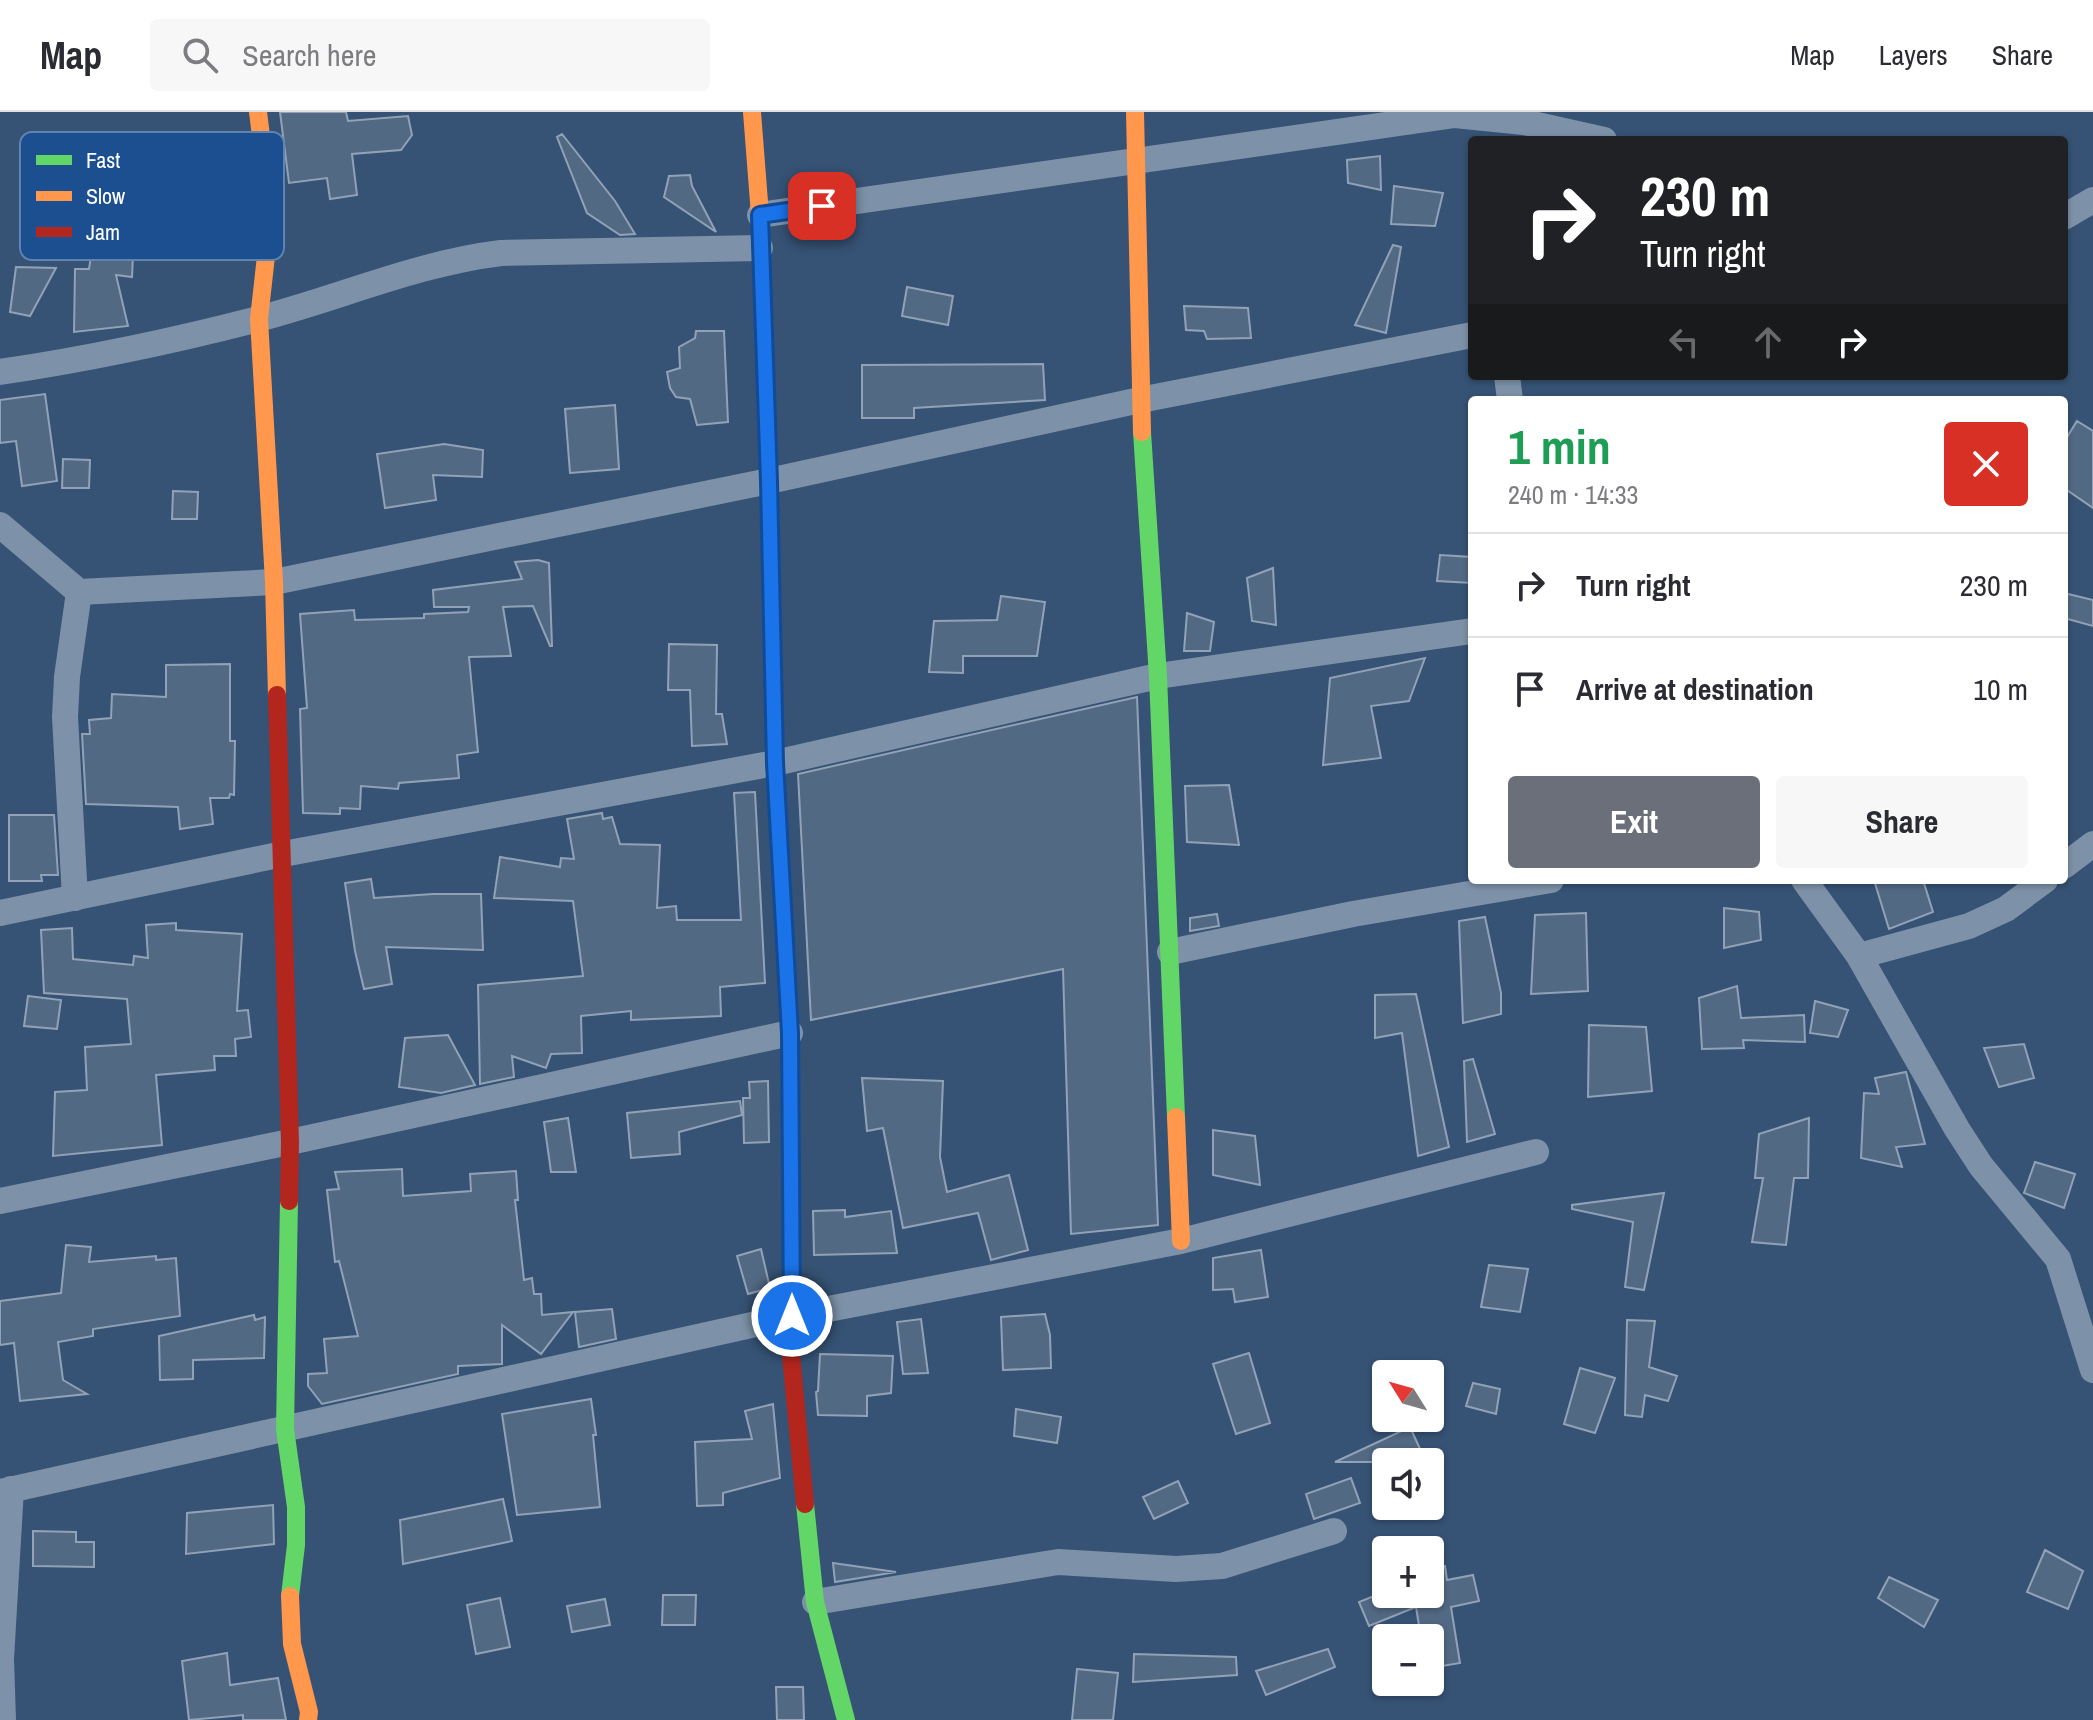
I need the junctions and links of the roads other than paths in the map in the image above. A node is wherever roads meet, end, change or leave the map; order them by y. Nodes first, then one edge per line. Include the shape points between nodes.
1 (258, 112) edge
2 (752, 112) edge
3 (1135, 112) edge
4 (1523, 125) edge
5 (260, 132) edge
6 (1582, 136) edge
7 (1135, 161) junction
8 (2093, 200) edge
9 (760, 215) junction
10 (2068, 215) edge
11 (760, 248) junction
12 (266, 260) edge
13 (259, 319) junction
14 (1468, 336) edge
15 (0, 372) edge
16 (1140, 400) junction
17 (769, 481) junction
18 (0, 525) edge
19 (274, 582) junction
20 (79, 592) junction
21 (1468, 632) edge
22 (1158, 676) junction
23 (775, 763) junction
24 (2093, 844) edge
25 (283, 854) junction
26 (2068, 863) edge
27 (1528, 884) edge
28 (1807, 884) edge
29 (2040, 884) edge
30 (75, 898) junction
31 (0, 913) edge
32 (1170, 952) junction
33 (1859, 956) junction
34 (790, 1033) junction
35 (290, 1142) junction
36 (1536, 1152) dead end
37 (0, 1201) edge
38 (1181, 1241) junction
39 (792, 1316) junction
40 (2093, 1370) edge
41 (285, 1429) junction
42 (5, 1491) edge
43 (1334, 1531) dead end
44 (815, 1602) junction
45 (3, 1720) edge
46 (308, 1720) edge
47 (846, 1720) edge

1 - 5 street
2 - 9 street
3 - 7 street
4 - 6 street
4 - 7 street via 1455,115
7 - 9 street
7 - 16 street
8 - 10 street
9 - 11 street
11 - 13 street via 463,258
11 - 17 street
12 - 13 street
13 - 15 street via 100,356
13 - 19 street
14 - 16 street
16 - 17 street
16 - 22 street
17 - 19 street
17 - 23 street
18 - 20 street
19 - 20 street
19 - 25 street
20 - 30 street via 65,717
21 - 22 street
22 - 23 street
22 - 32 street
23 - 25 street
23 - 34 street
24 - 26 street
25 - 30 street
25 - 35 street
27 - 32 street
28 - 33 street
29 - 33 street via 2006,909 1969,926
30 - 31 street
32 - 38 street
33 - 40 street via 1981,1166 2058,1259
34 - 35 street
34 - 39 street
35 - 37 street
35 - 41 street
36 - 38 street
38 - 39 street
39 - 41 street
39 - 44 street via 790,1356
41 - 42 street
41 - 46 street via 296,1507 289,1603 292,1644
42 - 45 street
43 - 44 street via 1222,1566 1176,1569 1058,1562
44 - 47 street

